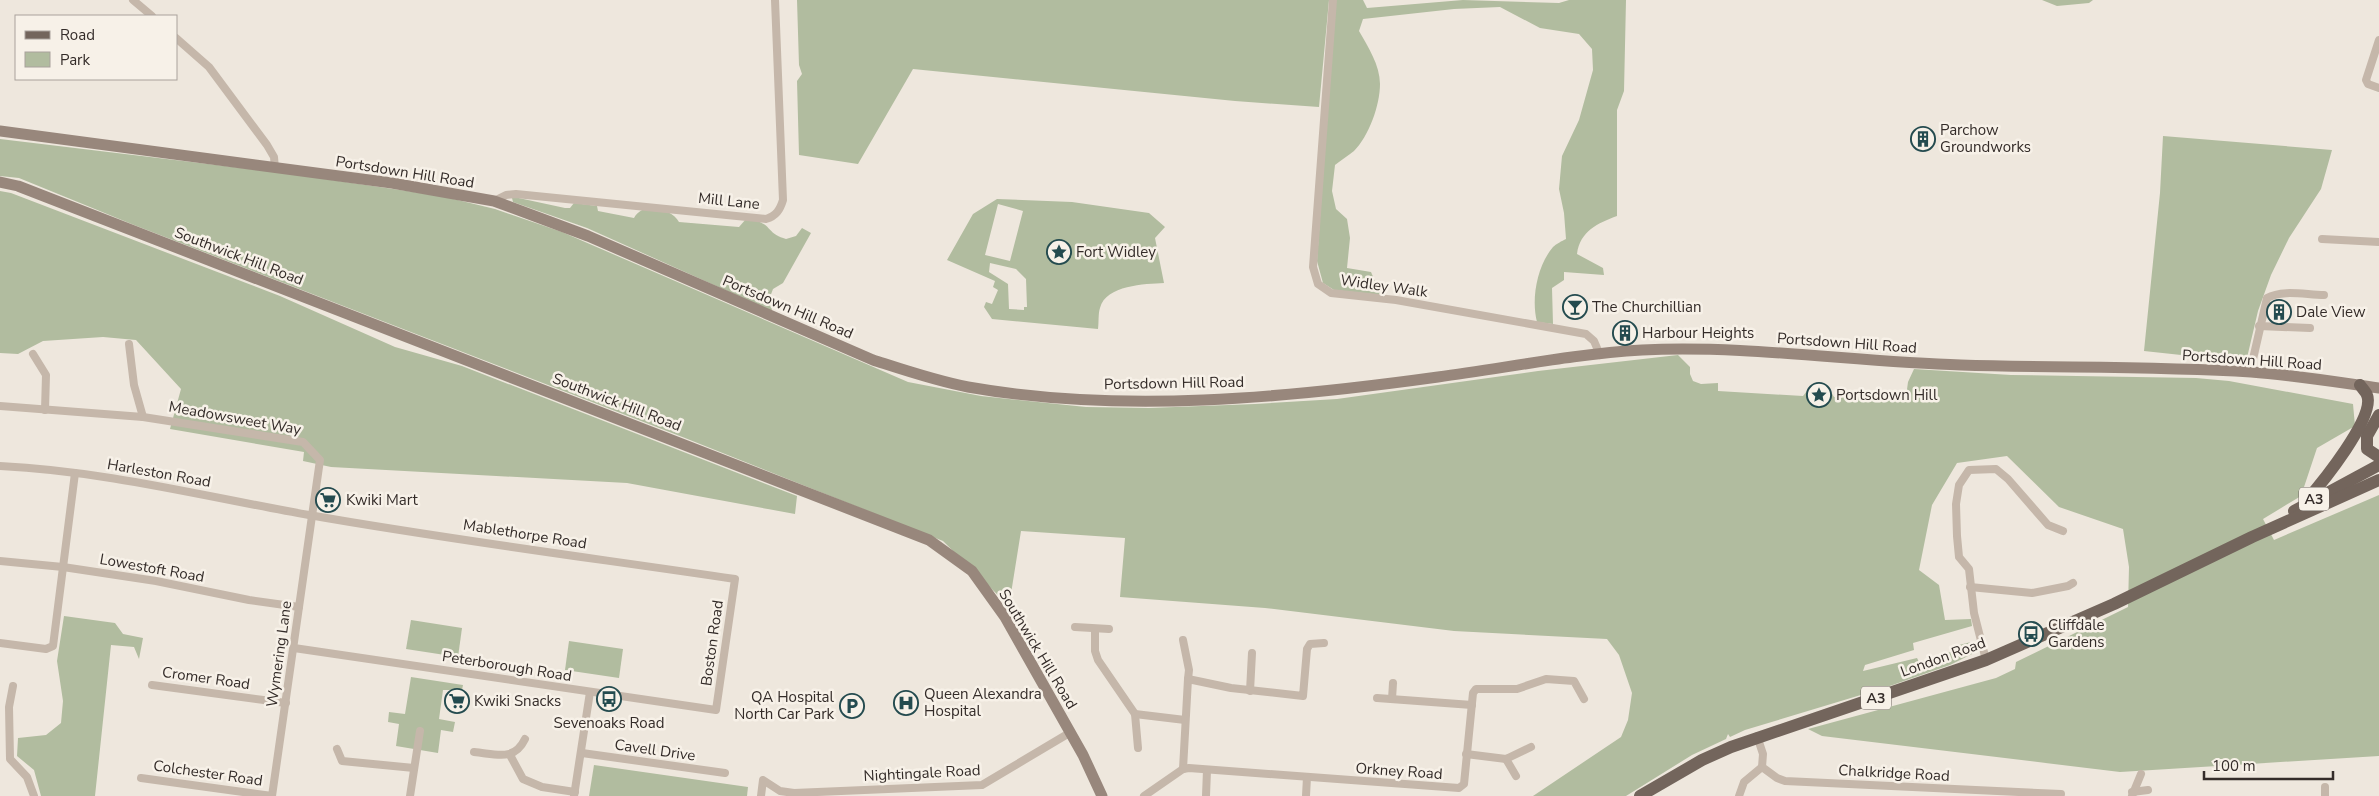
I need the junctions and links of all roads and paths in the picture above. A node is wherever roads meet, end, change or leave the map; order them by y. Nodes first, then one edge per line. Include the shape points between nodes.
1 (133, 0) edge
2 (775, 0) edge
3 (1333, 0) edge
4 (151, 15) edge
5 (178, 40) edge
6 (2379, 40) edge
7 (2379, 88) edge
8 (2, 133) edge
9 (275, 168) junction
10 (0, 182) edge
11 (494, 201) junction
12 (2322, 239) dead end
13 (2379, 242) edge
14 (2324, 295) dead end
15 (2259, 326) junction
16 (2310, 328) dead end
17 (129, 344) dead end
18 (34, 354) dead end
19 (1600, 355) junction
20 (2250, 372) junction
21 (2360, 386) junction
22 (2379, 388) edge
23 (0, 406) edge
24 (45, 410) junction
25 (2379, 416) edge
26 (143, 417) junction
27 (2379, 457) edge
28 (2379, 465) edge
29 (0, 466) edge
30 (75, 473) junction
31 (2378, 481) edge
32 (2303, 505) junction
33 (312, 515) junction
34 (2063, 531) dead end
35 (2252, 537) junction
36 (0, 561) edge
37 (62, 567) junction
38 (735, 579) joint
39 (2073, 583) dead end
40 (1970, 587) junction
41 (299, 607) junction
42 (1075, 627) dead end
43 (1096, 629) junction
44 (1109, 629) dead end
45 (1183, 640) dead end
46 (0, 643) edge
47 (1324, 643) dead end
48 (294, 648) junction
49 (1252, 653) dead end
50 (1986, 660) junction
51 (1576, 673) dead end
52 (1188, 679) junction
53 (1574, 681) junction
54 (1393, 683) dead end
55 (152, 684) dead end
56 (13, 686) dead end
57 (1250, 691) junction
58 (590, 692) junction
59 (1377, 698) dead end
60 (1392, 699) junction
61 (1584, 699) dead end
62 (286, 703) junction
63 (1472, 705) junction
64 (716, 710) joint
65 (1136, 714) junction
66 (1185, 720) junction
67 (420, 731) dead end
68 (1071, 732) junction
69 (1757, 736) junction
70 (525, 739) dead end
71 (1531, 747) dead end
72 (1138, 748) dead end
73 (337, 749) dead end
74 (474, 752) dead end
75 (582, 753) junction
76 (1466, 754) junction
77 (510, 755) junction
78 (1506, 760) junction
79 (1762, 767) junction
80 (414, 768) junction
81 (1183, 769) junction
82 (1207, 770) junction
83 (725, 774) dead end
84 (2141, 774) dead end
85 (1516, 776) dead end
86 (1307, 777) junction
87 (141, 778) dead end
88 (2325, 787) dead end
89 (2148, 790) dead end
90 (1964, 793) edge
91 (575, 794) edge
92 (2061, 794) dead end
93 (2132, 794) edge
94 (34, 796) edge
95 (272, 796) edge
96 (410, 796) edge
97 (761, 796) edge
98 (1102, 796) edge
99 (1144, 796) edge
100 (1206, 796) edge
101 (1306, 796) edge
102 (1640, 796) edge
103 (1739, 796) edge
104 (2325, 796) edge

1 - 4 street
2 - 11 street, Mill Lane via 783,200 780,210 772,217 516,194
3 - 19 street, Widley Walk via 1314,267 1318,284 1331,293 1396,300 1586,334 1594,341
5 - 9 street via 209,67 267,145 274,157
6 - 7 street via 2366,80
8 - 9 main road, Portsdown Hill Road
9 - 11 main road, Portsdown Hill Road via 392,183
10 - 68 main road, Southwick Hill Road via 18,186 929,540 972,572 1005,617
11 - 19 main road, Portsdown Hill Road via 588,236 873,360 914,374 1010,393 1122,401 1288,395
12 - 13 street
14 - 15 street via 2273,294 2267,298
15 - 16 street
15 - 20 street
17 - 26 street via 134,385
18 - 24 street via 46,375
19 - 20 main road, Portsdown Hill Road via 1688,348 1961,365
20 - 21 main road, Portsdown Hill Road
21 - 22 main road, Portsdown Hill Road
21 - 32 main road via 2368,395 2368,408 2361,424 2339,461
23 - 24 street, Meadowsweet Way
24 - 26 street, Meadowsweet Way
25 - 27 main road via 2366,442 2367,449
26 - 33 street, Meadowsweet Way via 303,442 320,460
28 - 32 main road, London Road / A3
29 - 30 street, Harleston Road
30 - 33 street, Harleston Road
30 - 37 street
31 - 35 main road, London Road / A3
32 - 35 main road, London Road / A3
33 - 38 street, Mablethorpe Road
33 - 41 street, Wymering Lane
34 - 40 street via 2048,525 2001,472 1991,468 1969,470 1960,485 1956,504 1959,557 1969,569
35 - 50 main road, London Road / A3 via 2114,604
36 - 37 street, Lowestoft Road
37 - 41 street, Lowestoft Road
37 - 46 street via 53,646 46,649
38 - 64 street, Boston Road
39 - 40 street via 2032,593
40 - 50 street
41 - 48 street, Wymering Lane
42 - 43 street
43 - 44 street
43 - 65 street via 1098,660
45 - 52 street
47 - 57 street via 1310,644 1307,649 1303,696
48 - 58 street, Peterborough Road
48 - 62 street, Wymering Lane
49 - 57 street
50 - 69 main road, London Road / A3
51 - 53 street
52 - 57 street
52 - 66 street
53 - 61 street
53 - 63 street, Orkney Road via 1546,679 1517,689 1476,689
54 - 60 street
55 - 62 street, Cromer Road
56 - 94 street via 9,707 10,759 27,777
58 - 64 street, Peterborough Road
58 - 75 street
59 - 60 street
60 - 63 street
62 - 95 street, Wymering Lane
63 - 76 street, Orkney Road
65 - 66 street
65 - 72 street
66 - 81 street
67 - 80 street
68 - 97 street, Nightingale Road via 982,785 794,793 780,791 763,780
68 - 98 main road, Southwick Hill Road
69 - 79 street via 1763,754
69 - 102 main road, London Road / A3 via 1702,760
70 - 77 street via 520,749
71 - 78 street
73 - 80 street via 342,760
74 - 77 street
75 - 83 street, Cavell Drive
75 - 91 street
76 - 78 street
76 - 86 street, Orkney Road via 1464,784 1453,789
77 - 91 street via 522,779
78 - 85 street
79 - 90 street, Chalkridge Road via 1786,781
79 - 103 street via 1744,782
80 - 96 street
81 - 82 street, Orkney Road
81 - 99 street
82 - 86 street, Orkney Road
82 - 100 street
84 - 93 street
86 - 101 street
87 - 95 street, Colchester Road
88 - 104 street
89 - 93 street
90 - 92 street, Chalkridge Road

